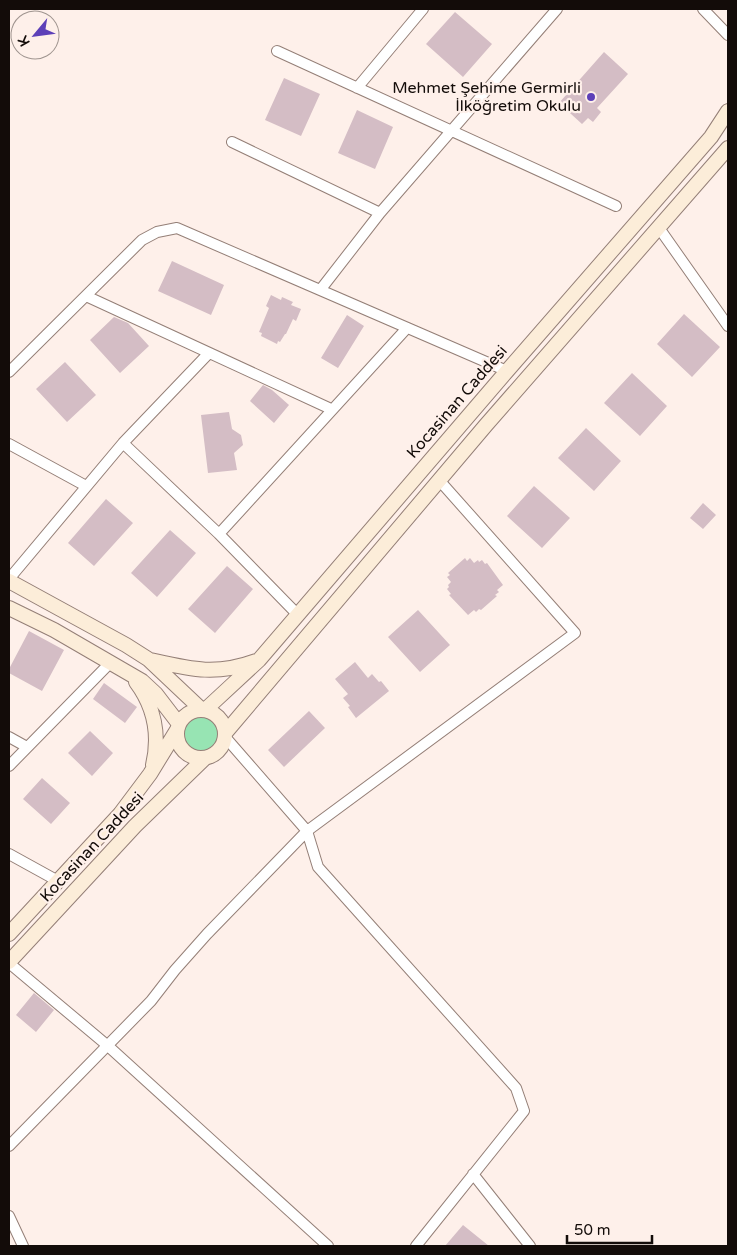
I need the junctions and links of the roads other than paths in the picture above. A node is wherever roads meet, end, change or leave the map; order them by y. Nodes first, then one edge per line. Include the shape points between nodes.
1 (422, 9) edge
2 (557, 9) edge
3 (703, 9) edge
4 (728, 35) edge
5 (277, 51) dead end
6 (357, 88) junction
7 (728, 111) edge
8 (452, 131) junction
9 (232, 142) dead end
10 (728, 148) edge
11 (616, 206) dead end
12 (380, 213) junction
13 (659, 228) junction
14 (320, 289) junction
15 (86, 296) junction
16 (728, 326) edge
17 (407, 328) junction
18 (208, 352) junction
19 (507, 371) junction
20 (9, 372) edge
21 (331, 409) junction
22 (9, 444) edge
23 (123, 444) junction
24 (440, 480) junction
25 (86, 486) junction
26 (219, 534) junction
27 (9, 580) edge
28 (9, 608) edge
29 (298, 614) junction
30 (148, 659) junction
31 (259, 660) junction
32 (110, 663) junction
33 (129, 673) junction
34 (204, 710) junction
35 (178, 727) junction
36 (226, 735) junction
37 (9, 737) edge
38 (28, 747) junction
39 (204, 759) junction
40 (9, 766) edge
41 (150, 774) junction
42 (306, 831) junction
43 (9, 854) edge
44 (58, 881) junction
45 (9, 934) edge
46 (9, 962) edge
47 (108, 1046) junction
48 (9, 1146) edge
49 (473, 1174) junction
50 (9, 1216) edge
51 (23, 1246) edge
52 (328, 1246) edge
53 (416, 1246) edge
54 (530, 1246) edge

1 - 6 street
2 - 8 street
3 - 4 street
5 - 6 street
6 - 8 street
7 - 19 main road, Kocasinan Caddesi via 711,137
8 - 11 street
8 - 12 street
9 - 12 street
10 - 13 main road
12 - 14 street
13 - 16 street
13 - 24 main road
14 - 15 street via 177,228 157,232 142,240
14 - 17 street
15 - 18 street
15 - 20 street
17 - 19 street
17 - 21 street
18 - 21 street
18 - 23 street
19 - 29 main road, Kocasinan Caddesi
21 - 26 street
22 - 25 street
23 - 25 street
23 - 26 street
24 - 36 main road
24 - 42 street via 576,633
25 - 27 street
26 - 29 street
27 - 30 main road
28 - 32 main road
29 - 31 main road, Kocasinan Caddesi
30 - 31 main road via 201,671 235,668
30 - 34 main road
31 - 34 main road, Kocasinan Caddesi
32 - 33 main road
32 - 38 street
33 - 35 main road via 153,691
33 - 41 main road via 144,694 155,724 156,749
34 - 35 main road via 187,714
34 - 36 main road via 217,715
35 - 39 main road via 181,748 191,756
35 - 41 main road, Kocasinan Caddesi
36 - 39 main road via 220,750
36 - 42 street
37 - 38 street
38 - 40 street
39 - 46 main road, Kocasinan Caddesi via 135,826
41 - 44 main road, Kocasinan Caddesi via 120,814
42 - 47 street via 207,934
42 - 49 street via 318,867 516,1088 524,1111
43 - 44 street
44 - 45 main road, Kocasinan Caddesi
46 - 47 street
47 - 48 street
47 - 52 street
49 - 53 street
49 - 54 street
50 - 51 street

